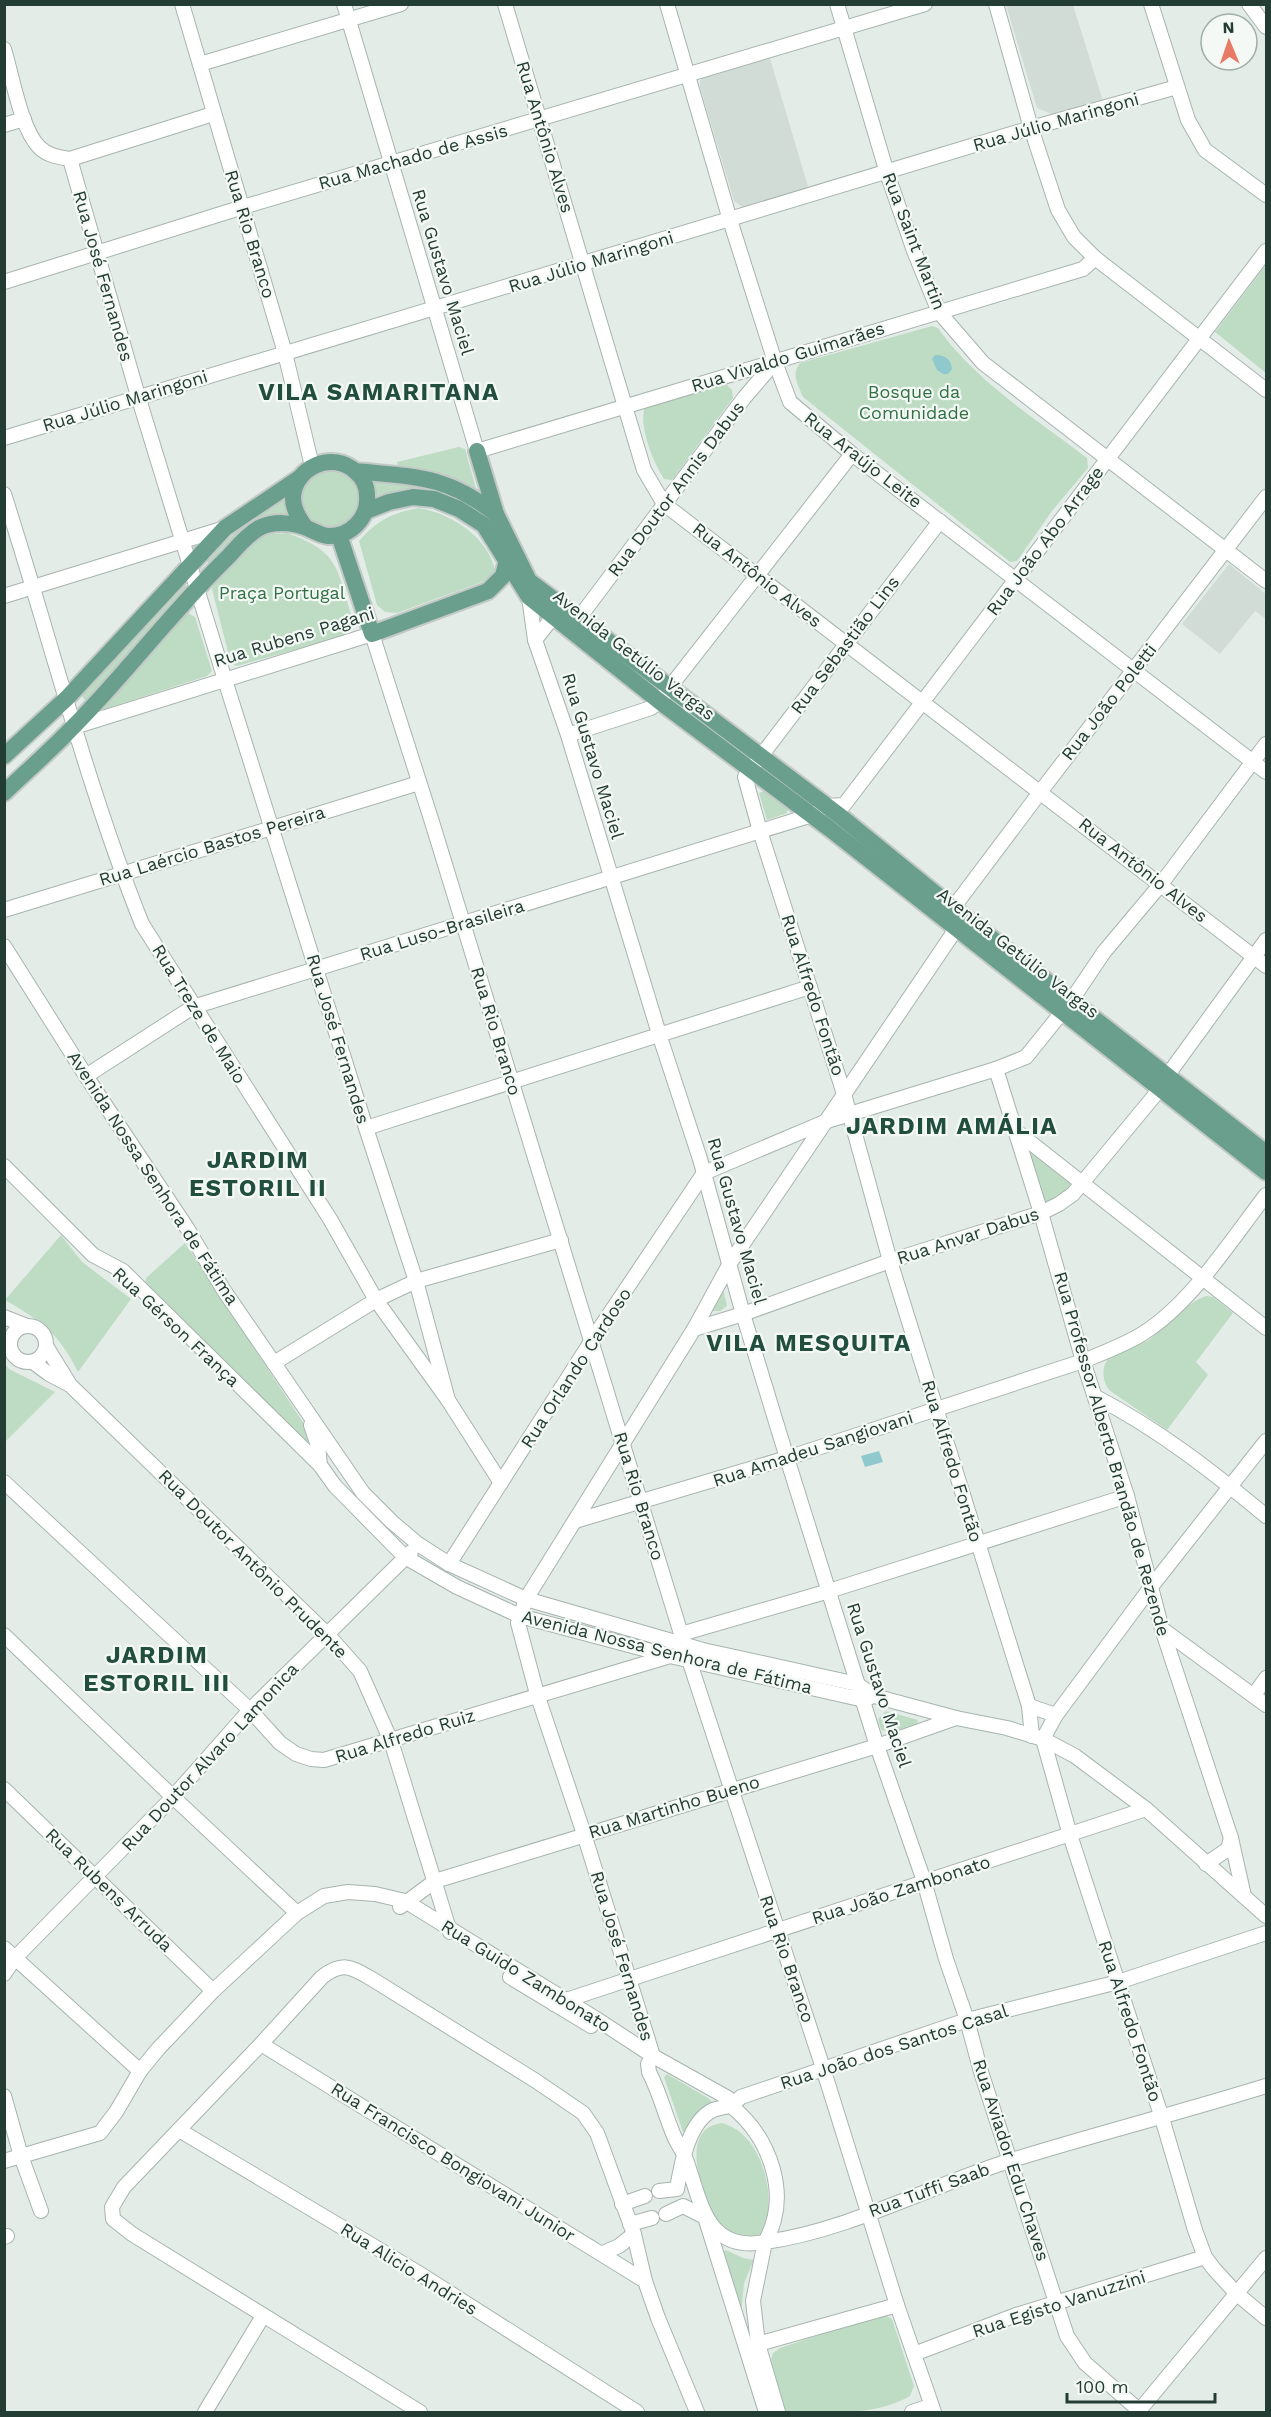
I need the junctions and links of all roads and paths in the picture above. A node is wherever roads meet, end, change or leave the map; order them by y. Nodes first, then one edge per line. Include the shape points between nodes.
1 (182, 4) edge
2 (344, 4) edge
3 (401, 4) edge
4 (505, 4) edge
5 (667, 4) edge
6 (837, 4) edge
7 (925, 4) edge
8 (996, 4) edge
9 (1151, 4) edge
10 (1249, 4) edge
11 (349, 21) junction
12 (1266, 27) edge
13 (844, 29) junction
14 (4, 50) edge
15 (200, 64) junction
16 (688, 76) junction
17 (1177, 87) junction
18 (213, 114) junction
19 (24, 120) junction
20 (540, 120) junction
21 (4, 125) edge
22 (1031, 128) junction
23 (70, 159) junction
24 (390, 163) junction
25 (887, 173) junction
26 (1266, 195) edge
27 (243, 207) junction
28 (730, 220) junction
29 (1266, 251) edge
30 (96, 254) junction
31 (1095, 258) junction
32 (583, 265) junction
33 (4, 282) edge
34 (434, 308) junction
35 (939, 312) junction
36 (1200, 338) junction
37 (285, 353) junction
38 (775, 362) junction
39 (1266, 390) edge
40 (138, 396) junction
41 (626, 406) junction
42 (4, 438) edge
43 (477, 451) junction
44 (852, 454) junction
45 (1107, 459) junction
46 (306, 471) junction
47 (355, 471) junction
48 (4, 494) edge
49 (1266, 497) edge
50 (664, 504) junction
51 (366, 512) junction
52 (496, 514) junction
53 (940, 521) junction
54 (305, 527) junction
55 (225, 528) junction
56 (339, 535) junction
57 (183, 540) junction
58 (1227, 549) junction
59 (507, 560) junction
60 (191, 564) junction
61 (756, 575) junction
62 (1016, 579) junction
63 (1266, 581) edge
64 (34, 586) junction
65 (198, 587) junction
66 (529, 589) junction
67 (4, 596) edge
68 (553, 617) junction
69 (579, 618) junction
70 (372, 634) junction
71 (535, 640) junction
72 (846, 644) junction
73 (1133, 671) junction
74 (225, 680) junction
75 (669, 687) junction
76 (67, 698) junction
77 (659, 701) junction
78 (922, 703) junction
79 (74, 727) junction
80 (568, 735) junction
81 (1266, 744) edge
82 (6, 754) edge
83 (1253, 762) junction
84 (756, 763) junction
85 (1266, 772) edge
86 (419, 783) junction
87 (1041, 791) junction
88 (4, 794) edge
89 (830, 814) junction
90 (272, 827) junction
91 (760, 831) junction
92 (121, 873) junction
93 (611, 878) junction
94 (1161, 884) junction
95 (953, 908) junction
96 (4, 910) edge
97 (463, 924) junction
98 (956, 929) junction
99 (1266, 940) edge
100 (4, 946) edge
101 (1255, 956) junction
102 (1266, 966) edge
103 (316, 968) junction
104 (810, 987) junction
105 (193, 1007) junction
106 (1067, 1007) junction
107 (660, 1036) junction
108 (996, 1069) junction
109 (86, 1076) junction
110 (1164, 1082) junction
111 (511, 1083) junction
112 (844, 1094) junction
113 (849, 1114) junction
114 (827, 1120) junction
115 (366, 1128) junction
116 (1016, 1131) junction
117 (1266, 1153) edge
118 (4, 1166) edge
119 (1266, 1172) edge
120 (704, 1173) junction
121 (1083, 1182) junction
122 (1266, 1195) edge
123 (1041, 1213) junction
124 (561, 1240) junction
125 (890, 1261) junction
126 (730, 1263) junction
127 (1201, 1278) junction
128 (416, 1281) junction
129 (376, 1300) junction
130 (743, 1314) junction
131 (4, 1317) edge
132 (27, 1326) junction
133 (1266, 1328) edge
134 (694, 1329) junction
135 (592, 1340) junction
136 (8, 1342) edge
137 (46, 1346) junction
138 (435, 1355) junction
139 (420, 1360) junction
140 (1083, 1361) junction
141 (33, 1362) junction
142 (274, 1363) junction
143 (70, 1385) junction
144 (1096, 1397) junction
145 (448, 1400) junction
146 (305, 1408) junction
147 (937, 1409) junction
148 (1266, 1441) edge
149 (623, 1444) junction
150 (337, 1454) junction
151 (787, 1458) junction
152 (320, 1462) junction
153 (4, 1482) edge
154 (501, 1483) junction
155 (1231, 1487) junction
156 (1127, 1496) junction
157 (642, 1503) junction
158 (1266, 1516) edge
159 (575, 1521) junction
160 (418, 1544) junction
161 (977, 1544) junction
162 (405, 1557) junction
163 (449, 1564) junction
164 (1151, 1587) junction
165 (829, 1591) junction
166 (526, 1599) junction
167 (520, 1616) junction
168 (717, 1625) junction
169 (1162, 1629) junction
170 (4, 1635) edge
171 (328, 1635) junction
172 (682, 1639) junction
173 (638, 1648) junction
174 (703, 1650) junction
175 (670, 1656) junction
176 (1172, 1656) junction
177 (689, 1660) junction
178 (1208, 1662) junction
179 (620, 1672) junction
180 (1266, 1678) edge
181 (857, 1684) junction
182 (537, 1694) junction
183 (1254, 1695) junction
184 (869, 1698) junction
185 (1266, 1705) edge
186 (1029, 1706) junction
187 (249, 1710) junction
188 (1056, 1715) junction
189 (956, 1719) junction
190 (1037, 1737) junction
191 (391, 1741) junction
192 (877, 1746) junction
193 (4, 1789) edge
194 (730, 1790) junction
195 (173, 1797) junction
196 (1146, 1809) junction
197 (584, 1834) junction
198 (1070, 1835) junction
199 (1231, 1838) junction
200 (1206, 1864) junction
201 (96, 1877) junction
202 (435, 1881) junction
203 (924, 1881) junction
204 (1244, 1896) junction
205 (402, 1905) junction
206 (297, 1913) junction
207 (1266, 1916) edge
208 (777, 1931) junction
209 (1266, 1934) edge
210 (450, 1935) junction
211 (4, 1948) edge
212 (15, 1958) junction
213 (4, 1974) edge
214 (630, 1979) junction
215 (1118, 1982) junction
216 (213, 1991) junction
217 (560, 2002) junction
218 (967, 2020) junction
219 (261, 2044) junction
220 (651, 2060) junction
221 (823, 2068) junction
222 (140, 2071) junction
223 (1266, 2086) edge
224 (4, 2096) edge
225 (731, 2106) junction
226 (1162, 2118) junction
227 (179, 2130) junction
228 (684, 2154) junction
229 (21, 2156) junction
230 (1011, 2160) junction
231 (4, 2161) edge
232 (677, 2189) junction
233 (659, 2191) dead end
234 (645, 2196) dead end
235 (622, 2204) junction
236 (683, 2206) junction
237 (41, 2211) dead end
238 (868, 2213) junction
239 (666, 2214) dead end
240 (705, 2217) junction
241 (652, 2218) dead end
242 (632, 2229) junction
243 (765, 2242) junction
244 (603, 2253) junction
245 (1205, 2257) junction
246 (1266, 2258) edge
247 (645, 2281) junction
248 (1236, 2293) junction
249 (1057, 2302) junction
250 (897, 2305) junction
251 (263, 2316) junction
252 (1266, 2318) edge
253 (758, 2344) junction
254 (914, 2355) junction
255 (932, 2409) edge
256 (205, 2412) edge
257 (420, 2412) edge
258 (637, 2412) edge
259 (697, 2412) edge
260 (766, 2412) edge
261 (778, 2412) edge
262 (912, 2412) edge
263 (1139, 2412) edge

1 - 15 street, Rua Rio Branco
2 - 11 street, Rua Gustavo Maciel
3 - 11 street
4 - 20 street, Rua Antônio Alves
5 - 16 street, Rua Araújo Leite
6 - 13 street, Rua Saint Martin
7 - 13 street, Rua Machado de Assis
8 - 22 street
9 - 17 street
10 - 12 street
11 - 15 street
11 - 24 street, Rua Gustavo Maciel
13 - 16 street, Rua Machado de Assis
13 - 25 street, Rua Saint Martin
14 - 19 street
15 - 18 street, Rua Rio Branco
16 - 20 street, Rua Machado de Assis
16 - 28 street, Rua Araújo Leite
17 - 22 street, Rua Júlio Maringoni
17 - 26 street via 1188,120 1205,150
18 - 23 street
18 - 27 street, Rua Rio Branco
19 - 21 street
19 - 23 street via 38,147 50,155
20 - 24 street, Rua Machado de Assis
20 - 32 street, Rua Antônio Alves
22 - 25 street, Rua Júlio Maringoni
22 - 31 street via 1058,210 1074,237
23 - 30 street, Rua José Fernandes
24 - 27 street, Rua Machado de Assis
24 - 34 street, Rua Gustavo Maciel
25 - 28 street, Rua Júlio Maringoni
25 - 35 street, Rua Saint Martin
27 - 30 street, Rua Machado de Assis
27 - 37 street, Rua Rio Branco
28 - 32 street, Rua Júlio Maringoni
28 - 38 street, Rua Araújo Leite
29 - 36 street, Rua João Abo Arrage
30 - 33 street, Rua Machado de Assis
30 - 40 street, Rua José Fernandes
31 - 35 street, Rua Vivaldo Guimarães via 1083,269
31 - 36 street
32 - 34 street, Rua Júlio Maringoni
32 - 41 street, Rua Antônio Alves
34 - 37 street, Rua Júlio Maringoni
34 - 43 street, Rua Gustavo Maciel
35 - 38 street, Rua Vivaldo Guimarães
35 - 45 street, Rua Saint Martin via 983,363
36 - 39 street
36 - 45 street, Rua João Abo Arrage
37 - 40 street, Rua Júlio Maringoni
37 - 46 street, Rua Rio Branco
38 - 41 street, Rua Vivaldo Guimarães
38 - 44 street, Rua Araújo Leite via 790,402
38 - 50 street, Rua Doutor Annis Dabus
40 - 42 street, Rua Júlio Maringoni
40 - 57 street, Rua José Fernandes
41 - 43 street, Rua Vivaldo Guimarães
41 - 50 street, Rua Antônio Alves via 644,470
43 - 52 main road, Rua Gustavo Maciel
44 - 53 street, Rua Araújo Leite
44 - 61 street
45 - 58 street, Rua Saint Martin
45 - 62 street, Rua João Abo Arrage
46 - 47 main road via 323,462 334,462
46 - 54 main road via 295,488 293,500
46 - 55 main road
47 - 51 main road via 367,490
47 - 52 main road via 434,479
48 - 64 street, Rua Treze de Maio
49 - 58 street, Rua João Poletti
50 - 61 street, Rua Antônio Alves
50 - 69 street, Rua Doutor Annis Dabus
51 - 56 main road via 350,530
51 - 59 main road via 413,497 434,499 483,525
52 - 66 main road, Rua Gustavo Maciel
53 - 62 street, Rua Araújo Leite
53 - 72 street, Rua Sebastião Lins
54 - 56 main road via 320,534
54 - 65 main road via 272,523 258,529
55 - 57 street
55 - 60 main road
56 - 70 main road
57 - 60 street, Rua José Fernandes
57 - 64 street
58 - 63 street, Rua Saint Martin
58 - 73 street, Rua João Poletti
59 - 66 main road
59 - 70 main road, Rua Rubens Pagani via 503,576 488,591
60 - 65 street, Rua José Fernandes
60 - 76 main road
61 - 72 street, Rua Antônio Alves
61 - 75 street
62 - 73 street, Rua Araújo Leite
62 - 78 street, Rua João Abo Arrage
64 - 67 street
64 - 76 street, Rua Treze de Maio
65 - 74 street
65 - 79 main road
66 - 68 main road, Avenida Getúlio Vargas
66 - 69 main road, Avenida Getúlio Vargas
66 - 71 street, Rua Gustavo Maciel
68 - 71 street
68 - 77 main road, Avenida Getúlio Vargas
69 - 75 main road, Avenida Getúlio Vargas
70 - 74 street, Rua Rubens Pagani
70 - 86 street, Rua Rio Branco
71 - 80 street, Rua Gustavo Maciel
72 - 78 street, Rua Antônio Alves
72 - 84 street, Rua Sebastião Lins
73 - 83 street, Rua Araújo Leite
73 - 87 street, Rua João Poletti
74 - 79 street, Rua Rubens Pagani
74 - 90 street, Rua José Fernandes
75 - 77 street
75 - 84 main road, Avenida Getúlio Vargas
76 - 79 street, Rua Treze de Maio
76 - 82 main road
77 - 80 street via 651,708
77 - 84 main road, Avenida Getúlio Vargas
78 - 87 street, Rua Antônio Alves
78 - 89 street, Rua João Abo Arrage
79 - 88 main road
79 - 92 street, Rua Treze de Maio
80 - 93 street, Rua Gustavo Maciel
81 - 83 street
83 - 85 street, Rua Araújo Leite
83 - 94 street
84 - 89 main road, Avenida Getúlio Vargas
84 - 91 street, Rua Alfredo Fontão via 745,777
86 - 90 street, Rua Laércio Bastos Pereira
86 - 97 street, Rua Rio Branco
87 - 94 street, Rua Antônio Alves
87 - 95 street, Rua João Poletti
89 - 91 street, Rua Luso-Brasileira
89 - 95 main road, Avenida Getúlio Vargas
89 - 98 main road, Avenida Getúlio Vargas
90 - 92 street, Rua Laércio Bastos Pereira
90 - 103 street, Rua José Fernandes
91 - 93 street, Rua Luso-Brasileira
91 - 104 street, Rua Alfredo Fontão
92 - 96 street, Rua Laércio Bastos Pereira
92 - 105 street, Rua Treze de Maio via 142,924
93 - 97 street, Rua Luso-Brasileira
93 - 107 street, Rua Gustavo Maciel
94 - 101 street, Rua Antônio Alves
94 - 106 street via 1104,952
95 - 106 main road, Avenida Getúlio Vargas
97 - 103 street, Rua Luso-Brasileira
97 - 111 street, Rua Rio Branco
98 - 106 main road, Avenida Getúlio Vargas
98 - 112 street
99 - 101 street, Rua Anvar Dabus
100 - 109 street, Avenida Nossa Senhora de Fátima
101 - 102 street, Rua Antônio Alves
101 - 110 street, Rua Anvar Dabus
103 - 105 street, Rua Luso-Brasileira
103 - 115 street, Rua José Fernandes
104 - 107 street
104 - 112 street, Rua Alfredo Fontão
105 - 109 street, Rua Luso-Brasileira
105 - 129 street, Rua Treze de Maio via 330,1219
106 - 108 street via 1026,1057
106 - 110 main road, Avenida Getúlio Vargas
107 - 111 street
107 - 120 street, Rua Gustavo Maciel
108 - 113 street
108 - 116 street, Rua Professor Alberto Brandão de Rezende
109 - 142 street, Avenida Nossa Senhora de Fátima
110 - 117 main road, Avenida Getúlio Vargas
110 - 119 main road, Avenida Getúlio Vargas
110 - 121 street, Rua Anvar Dabus
111 - 115 street
111 - 124 street, Rua Rio Branco
112 - 113 street, Rua Alfredo Fontão
112 - 114 street
113 - 114 street
113 - 125 street, Rua Alfredo Fontão
114 - 120 street
114 - 126 street
115 - 128 street, Rua José Fernandes
116 - 121 street
116 - 123 street, Rua Professor Alberto Brandão de Rezende
118 - 152 street, Rua Gérson França via 93,1255 123,1271
120 - 126 street, Rua Gustavo Maciel
120 - 135 street, Rua Orlando Cardoso
121 - 123 street, Rua Anvar Dabus via 1059,1204
121 - 127 street
122 - 127 street, Rua Amadeu Sangiovani
123 - 125 street, Rua Anvar Dabus
123 - 140 street, Rua Professor Alberto Brandão de Rezende
124 - 128 street
124 - 135 street, Rua Rio Branco
125 - 130 street, Rua Anvar Dabus
125 - 147 street, Rua Alfredo Fontão
126 - 130 street, Rua Gustavo Maciel
126 - 134 street
127 - 133 street
127 - 140 street, Rua Amadeu Sangiovani via 1187,1296 1143,1333
128 - 129 street
128 - 138 street, Rua José Fernandes
129 - 139 street, Rua Treze de Maio
129 - 142 street
130 - 134 street, Rua Anvar Dabus
130 - 151 street, Rua Gustavo Maciel
131 - 132 street, Rua Doutor Antônio Prudente
132 - 136 street, Rua Doutor Antônio Prudente
132 - 137 street, Rua Doutor Antônio Prudente via 43,1334
134 - 149 street
135 - 149 street, Rua Rio Branco
135 - 154 street, Rua Orlando Cardoso
136 - 141 street, Rua Doutor Antônio Prudente via 20,1360
137 - 141 street via 42,1357
137 - 143 street, Rua Doutor Antônio Prudente
138 - 139 street
138 - 145 street, Rua José Fernandes
139 - 145 street, Rua Treze de Maio
140 - 144 street, Rua Professor Alberto Brandão de Rezende
140 - 147 street, Rua Amadeu Sangiovani
141 - 143 street, Rua Doutor Antônio Prudente
142 - 146 street, Avenida Nossa Senhora de Fátima
143 - 171 street, Rua Doutor Antônio Prudente
144 - 155 street via 1131,1415
144 - 156 street, Rua Professor Alberto Brandão de Rezende
145 - 154 street, Rua Treze de Maio
146 - 150 street, Avenida Nossa Senhora de Fátima
146 - 152 street, Avenida Nossa Senhora de Fátima
147 - 151 street, Rua Amadeu Sangiovani
147 - 161 street, Rua Alfredo Fontão
148 - 155 street
149 - 157 street, Rua Rio Branco
149 - 159 street
150 - 152 street
150 - 160 street, Avenida Nossa Senhora de Fátima via 363,1493
151 - 157 street, Rua Amadeu Sangiovani
151 - 165 street, Rua Gustavo Maciel
152 - 162 street, Avenida Nossa Senhora de Fátima via 335,1486
153 - 187 street, Rua Alfredo Ruiz
154 - 163 street, Rua Orlando Cardoso
155 - 158 street
155 - 164 street
156 - 161 street
156 - 164 street, Rua Professor Alberto Brandão de Rezende
157 - 159 street, Rua Amadeu Sangiovani
157 - 172 street, Rua Rio Branco
159 - 166 street
160 - 162 street, Rua Doutor Alvaro Lamonica
160 - 163 street, Avenida Nossa Senhora de Fátima
161 - 165 street
161 - 186 street, Rua Alfredo Fontão
162 - 167 street, Avenida Nossa Senhora de Fátima
162 - 171 street, Rua Doutor Alvaro Lamonica
163 - 166 street, Avenida Nossa Senhora de Fátima
164 - 169 street, Rua Professor Alberto Brandão de Rezende
164 - 188 street
165 - 168 street
165 - 181 street, Rua Gustavo Maciel
166 - 167 street
166 - 172 street, Avenida Nossa Senhora de Fátima
167 - 173 street, Avenida Nossa Senhora de Fátima
167 - 182 street, Rua José Fernandes via 518,1623
168 - 172 street
168 - 174 street
169 - 176 street, Rua Professor Alberto Brandão de Rezende
169 - 178 street
170 - 195 street
171 - 187 street, Rua Doutor Alvaro Lamonica
171 - 191 street, Rua Doutor Antônio Prudente via 360,1671
172 - 174 street, Avenida Nossa Senhora de Fátima
172 - 177 street, Rua Rio Branco
173 - 175 street, Avenida Nossa Senhora de Fátima
173 - 179 street
174 - 181 street, Avenida Nossa Senhora de Fátima
175 - 177 street, Avenida Nossa Senhora de Fátima
175 - 179 street, Rua Alfredo Ruiz
176 - 178 street via 1186,1654
176 - 199 street, Rua Professor Alberto Brandão de Rezende
177 - 184 street, Avenida Nossa Senhora de Fátima
177 - 194 street, Rua Rio Branco
178 - 183 street
179 - 182 street, Rua Alfredo Ruiz
180 - 183 street
181 - 184 street, Rua Gustavo Maciel
182 - 191 street, Rua Alfredo Ruiz
182 - 197 street, Rua José Fernandes
183 - 185 street
184 - 189 street, Avenida Nossa Senhora de Fátima
184 - 192 street, Rua Gustavo Maciel
186 - 188 street
186 - 190 street, Rua Alfredo Fontão
187 - 191 street, Rua Alfredo Ruiz via 280,1743 311,1759 324,1760
187 - 195 street, Rua Doutor Alvaro Lamonica
188 - 190 street
189 - 190 street, Avenida Nossa Senhora de Fátima
189 - 192 street, Rua Martinho Bueno
190 - 196 street, Avenida Nossa Senhora de Fátima via 1075,1756
190 - 198 street, Rua Alfredo Fontão
191 - 202 street, Rua Doutor Antônio Prudente
192 - 194 street, Rua Martinho Bueno
192 - 203 street, Rua Gustavo Maciel
193 - 201 street, Rua Rubens Arruda
194 - 197 street, Rua Martinho Bueno
194 - 208 street, Rua Rio Branco
195 - 201 street, Rua Doutor Alvaro Lamonica
195 - 206 street
196 - 198 street, Rua João Zambonato
196 - 200 street, Avenida Nossa Senhora de Fátima
197 - 202 street, Rua Martinho Bueno
197 - 214 street, Rua José Fernandes
198 - 203 street, Rua João Zambonato
198 - 215 street, Rua Alfredo Fontão
199 - 200 street via 1228,1849
199 - 204 street, Rua Professor Alberto Brandão de Rezende
200 - 204 street, Avenida Nossa Senhora de Fátima
201 - 212 street, Rua Doutor Alvaro Lamonica
201 - 216 street, Rua Rubens Arruda
202 - 205 street, Rua Martinho Bueno
202 - 210 street, Rua Doutor Antônio Prudente
203 - 208 street, Rua João Zambonato
203 - 218 street, Rua Aviador Edu Chaves
204 - 207 street, Avenida Nossa Senhora de Fátima
205 - 206 street, Rua Guido Zambonato via 375,1894 348,1892 324,1896
205 - 210 street, Rua Guido Zambonato
206 - 216 street, Rua Guido Zambonato
208 - 214 street, Rua João Zambonato
208 - 221 street, Rua Rio Branco
209 - 215 street, Rua João dos Santos Casal
210 - 217 street, Rua Guido Zambonato
211 - 212 street
212 - 213 street, Rua Doutor Alvaro Lamonica
212 - 222 street
214 - 217 street, Rua João Zambonato
214 - 220 street, Rua José Fernandes
215 - 218 street, Rua João dos Santos Casal
215 - 226 street, Rua Alfredo Fontão
216 - 222 street, Rua Guido Zambonato
217 - 220 street, Rua Guido Zambonato
218 - 221 street, Rua João dos Santos Casal
218 - 230 street, Rua Aviador Edu Chaves
219 - 227 street
219 - 235 street via 322,1977 333,1969 353,1968 583,2114 597,2133
219 - 244 street, Rua Francisco Bongiovani Junior
220 - 225 street, Rua Guido Zambonato via 728,2098
220 - 228 street, Rua José Fernandes
221 - 225 street, Rua João dos Santos Casal via 741,2097
221 - 238 street, Rua Rio Branco
222 - 229 street, Rua Guido Zambonato via 100,2133
223 - 226 street, Rua Tuffi Saab
224 - 229 street
225 - 228 street via 713,2110 700,2119
225 - 243 street via 750,2126 769,2156 774,2175 777,2204 773,2227
226 - 230 street, Rua Tuffi Saab
226 - 245 street, Rua Alfredo Fontão
227 - 251 street via 124,2187 112,2207 113,2219
227 - 258 street, Rua Alicio Andries via 417,2272
228 - 232 street
228 - 240 street, Rua José Fernandes
229 - 231 street, Rua Guido Zambonato
229 - 237 street
230 - 238 street, Rua Tuffi Saab
230 - 249 street, Rua Aviador Edu Chaves
232 - 233 street
232 - 236 street
234 - 235 street
235 - 242 street
236 - 239 street
236 - 240 street
238 - 243 street, Rua Tuffi Saab via 791,2238
238 - 250 street, Rua Rio Branco
240 - 243 street, Rua José Fernandes via 736,2243
240 - 260 street, Rua José Fernandes
241 - 242 street
242 - 244 street via 619,2246
242 - 247 street
243 - 253 street via 753,2301
244 - 247 street, Rua Francisco Bongiovani Junior
245 - 248 street, Rua Alfredo Fontão
245 - 249 street, Rua Egisto Vanuzzini
246 - 248 street
247 - 259 street
248 - 252 street, Rua Alfredo Fontão
248 - 263 street
249 - 254 street, Rua Egisto Vanuzzini
249 - 263 street, Rua Aviador Edu Chaves via 1067,2336 1085,2363
250 - 253 street
250 - 254 street, Rua Rio Branco
251 - 256 street
251 - 257 street
253 - 261 street
254 - 255 street, Rua Rio Branco
255 - 262 street

